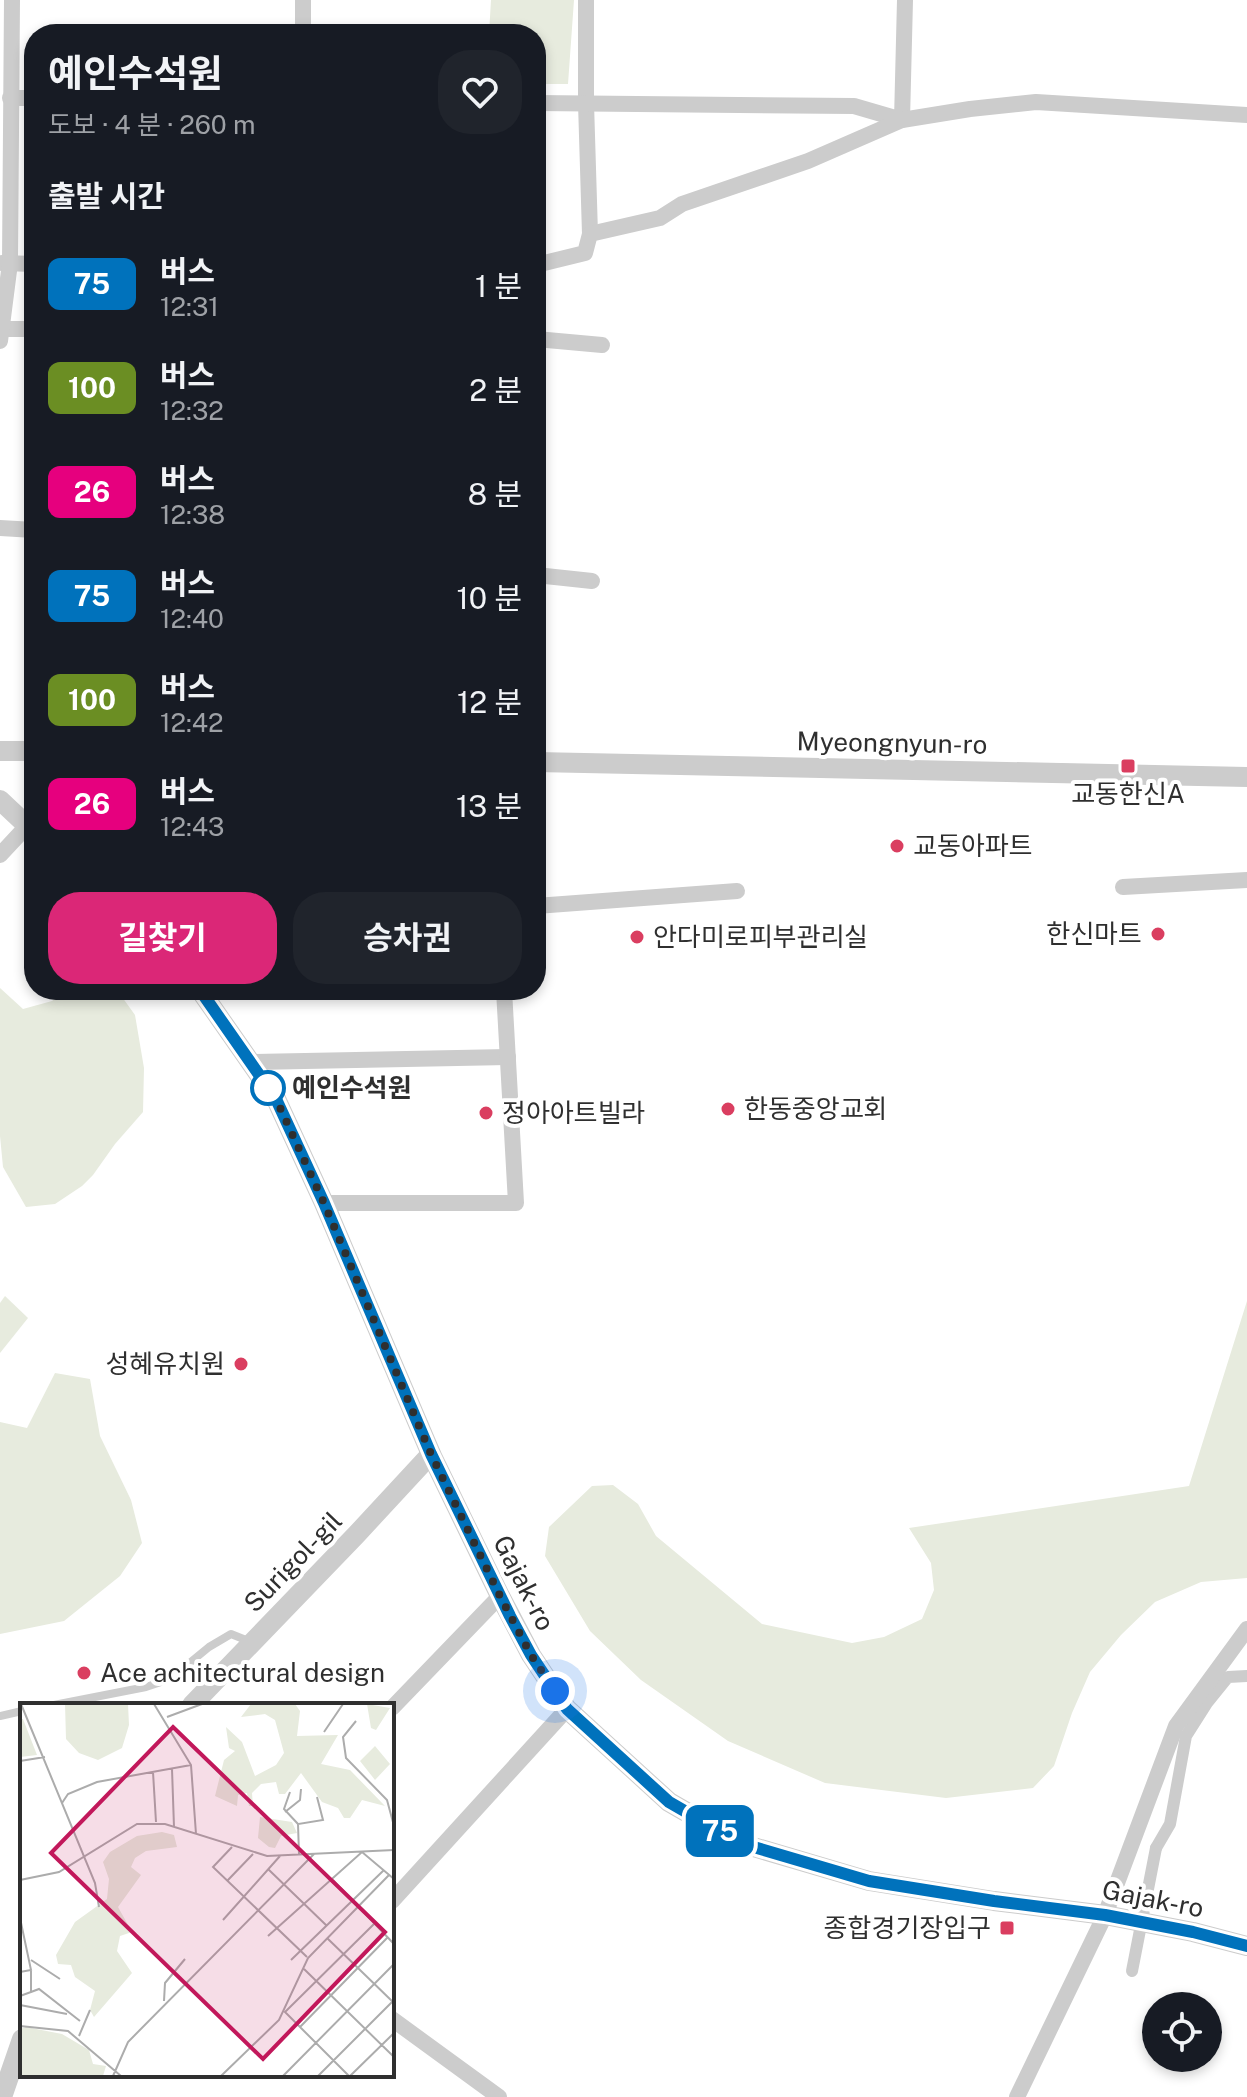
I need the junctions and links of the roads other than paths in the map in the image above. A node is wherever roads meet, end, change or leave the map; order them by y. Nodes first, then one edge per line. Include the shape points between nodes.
1 (12, 0) edge
2 (303, 0) edge
3 (586, 0) edge
4 (905, 0) edge
5 (303, 24) edge
6 (10, 98) junction
7 (24, 98) edge
8 (546, 103) edge
9 (586, 103) junction
10 (1247, 115) edge
11 (902, 120) junction
12 (590, 234) junction
13 (5, 263) edge
14 (546, 263) edge
15 (0, 329) edge
16 (24, 329) edge
17 (546, 340) edge
18 (0, 341) edge
19 (602, 345) dead end
20 (0, 528) edge
21 (24, 529) edge
22 (546, 576) edge
23 (592, 581) dead end
24 (0, 751) edge
25 (24, 751) edge
26 (546, 762) edge
27 (1247, 777) edge
28 (0, 800) edge
29 (24, 822) edge
30 (24, 835) edge
31 (0, 855) edge
32 (1247, 880) edge
33 (1123, 887) dead end
34 (737, 891) dead end
35 (546, 905) edge
36 (207, 1000) edge
37 (505, 1000) edge
38 (508, 1057) junction
39 (250, 1062) junction
40 (324, 1203) junction
41 (431, 1454) junction
42 (500, 1596) junction
43 (1247, 1629) edge
44 (252, 1643) junction
45 (1247, 1676) edge
46 (64, 1703) edge
47 (194, 1703) edge
48 (394, 1706) edge
49 (567, 1709) junction
50 (20, 1711) edge
51 (0, 1716) edge
52 (394, 1899) edge
53 (1105, 1915) junction
54 (1247, 1946) edge
55 (1132, 1971) dead end
56 (394, 2020) edge
57 (20, 2045) edge
58 (2, 2097) edge
59 (499, 2097) edge
60 (1017, 2097) edge

1 - 6 street
2 - 5 street
3 - 9 street
4 - 11 street
6 - 7 street
6 - 13 street
8 - 9 street
9 - 11 street via 854,106
9 - 12 street
10 - 11 street via 1036,102
11 - 12 street via 808,161 682,204 660,218
12 - 14 street via 585,253
13 - 15 street
15 - 16 street
15 - 18 street
17 - 19 street
20 - 21 street
22 - 23 street
24 - 25 street
26 - 27 street, Myeongnyun-ro
28 - 29 street
30 - 31 street
32 - 33 street
34 - 35 street
36 - 39 street, Gajak-ro
37 - 38 street
38 - 39 street
38 - 40 street via 516,1203
39 - 40 street, Gajak-ro via 276,1099
40 - 41 street, Gajak-ro
41 - 42 street, Gajak-ro
41 - 44 street, Surigol-gil
42 - 48 street
42 - 49 street, Gajak-ro
43 - 53 street via 1176,1726
44 - 46 lane via 231,1634 170,1679
44 - 47 street, Surigol-gil
45 - 55 street, bridge via 1228,1677 1186,1736 1170,1824 1156,1848
49 - 52 street
49 - 53 street, Gajak-ro via 669,1802 740,1843 869,1881
50 - 51 lane
53 - 54 street, Gajak-ro
53 - 60 street
56 - 59 street
57 - 58 street

